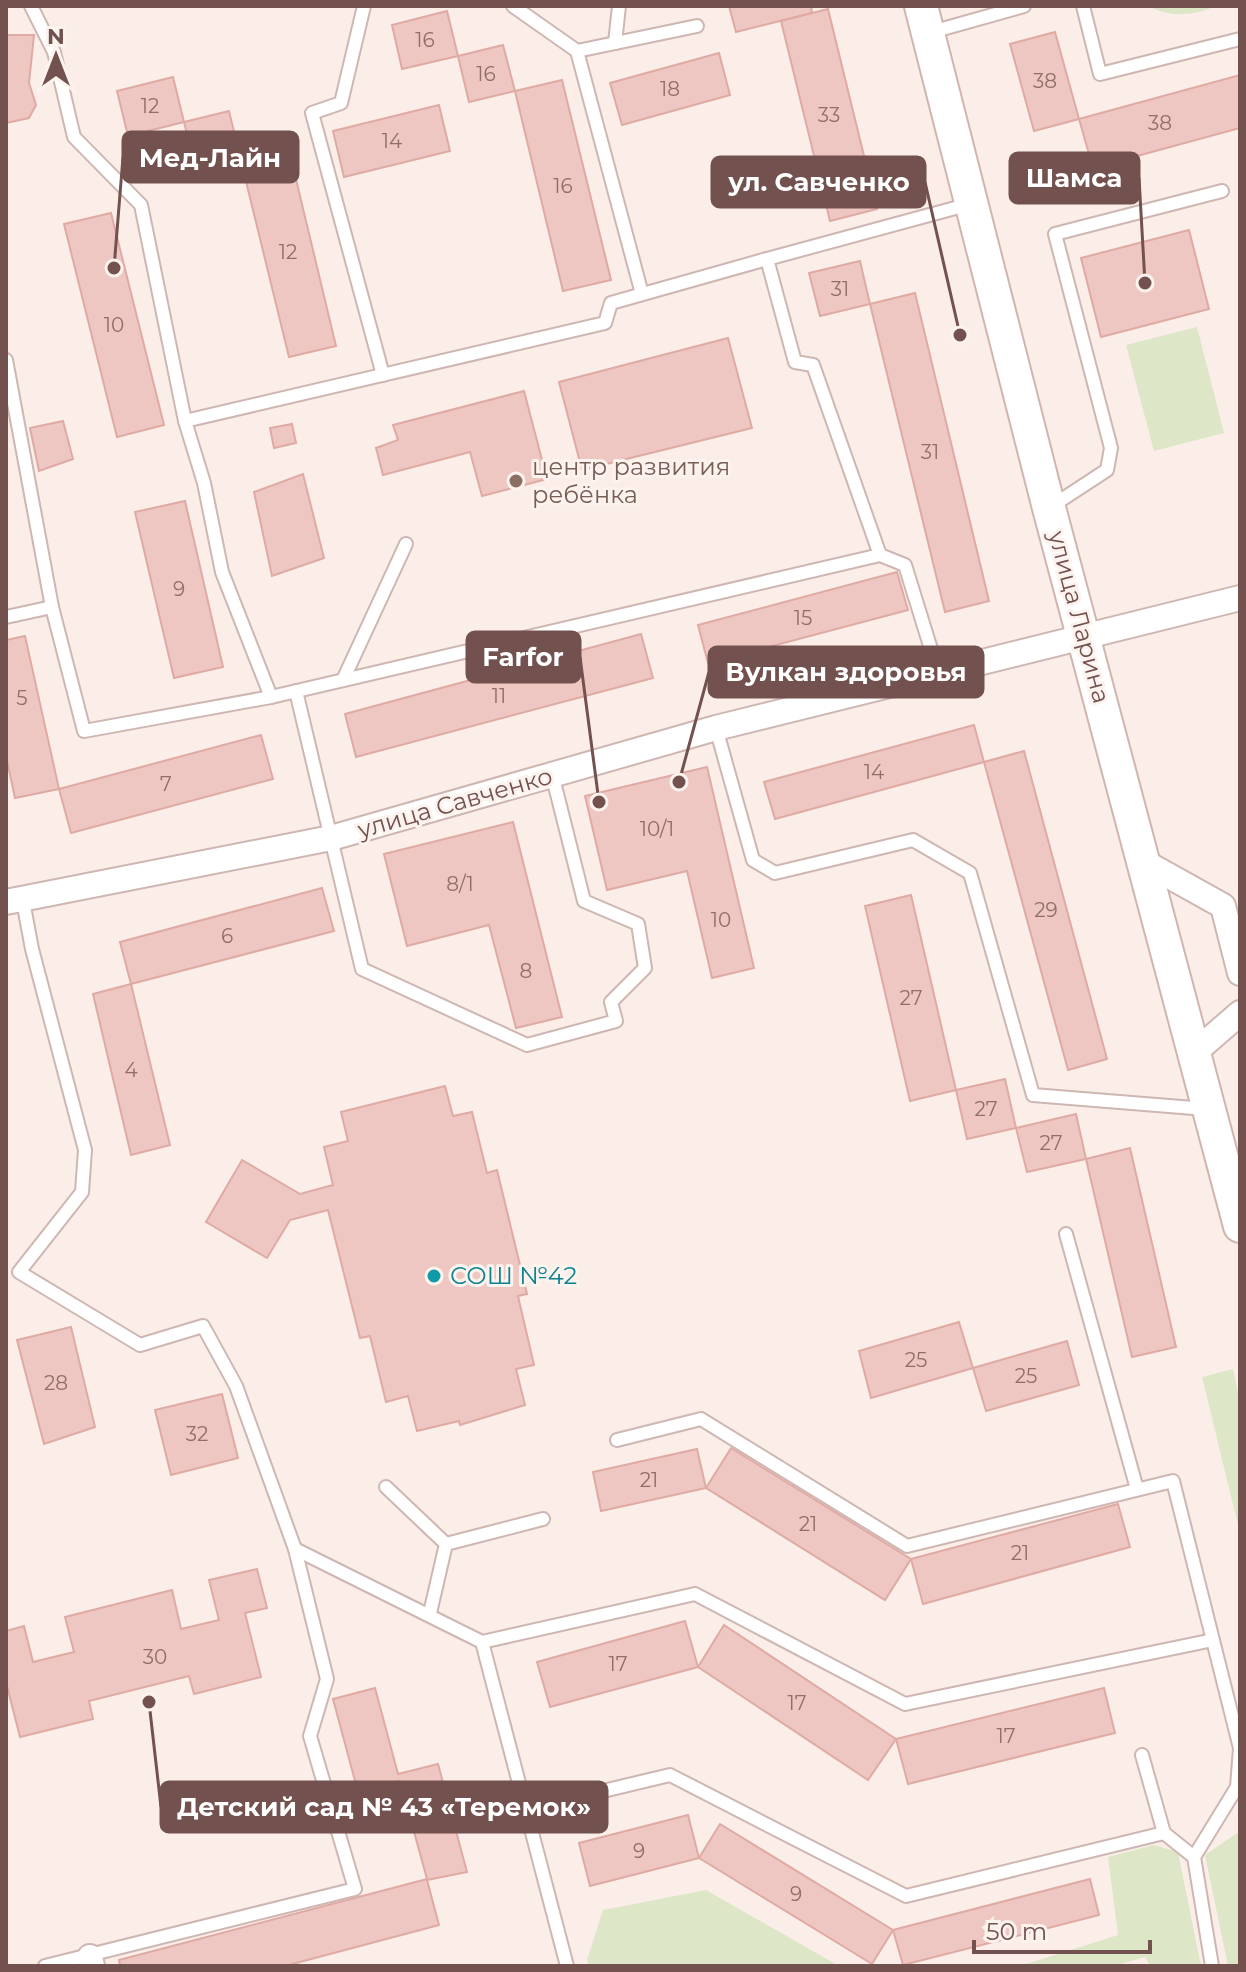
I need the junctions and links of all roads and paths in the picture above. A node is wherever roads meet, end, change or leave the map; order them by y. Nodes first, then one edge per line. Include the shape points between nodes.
1 (31, 6) edge
2 (364, 6) edge
3 (513, 6) edge
4 (619, 6) edge
5 (1024, 6) edge
6 (1083, 6) edge
7 (925, 20) edge
8 (697, 26) dead end
9 (1240, 39) edge
10 (615, 43) junction
11 (577, 51) junction
12 (1222, 191) dead end
13 (973, 203) junction
14 (767, 259) junction
15 (642, 294) junction
16 (6, 360) edge
17 (383, 375) junction
18 (185, 421) junction
19 (1049, 508) junction
20 (406, 544) dead end
21 (880, 555) junction
22 (1240, 598) edge
23 (52, 607) junction
24 (6, 617) edge
25 (1086, 636) junction
26 (939, 675) junction
27 (343, 680) junction
28 (296, 691) junction
29 (271, 697) junction
30 (716, 728) junction
31 (552, 774) junction
32 (331, 838) junction
33 (1144, 862) junction
34 (15, 901) edge
35 (1240, 973) edge
36 (1240, 1013) edge
37 (1194, 1053) junction
38 (1209, 1109) junction
39 (1240, 1226) edge
40 (1066, 1234) dead end
41 (12, 1273) edge
42 (617, 1440) dead end
43 (386, 1487) dead end
44 (1137, 1489) junction
45 (543, 1519) dead end
46 (446, 1544) junction
47 (295, 1549) junction
48 (430, 1613) junction
49 (1213, 1640) junction
50 (482, 1642) junction
51 (1142, 1755) dead end
52 (528, 1809) junction
53 (1164, 1833) junction
54 (1194, 1857) junction
55 (91, 1962) edge
56 (45, 1966) edge
57 (567, 1966) edge
58 (1212, 1966) edge

1 - 18 lane via 54,52 74,137 141,205
2 - 17 lane via 341,103 312,113
3 - 11 lane
4 - 10 lane
5 - 7 lane
6 - 9 lane via 1100,74
7 - 13 main road, улица Ларина
8 - 10 lane
10 - 11 lane
11 - 15 lane
12 - 19 lane via 1055,234 1111,448 1107,470
13 - 14 lane
13 - 19 main road, улица Ларина
14 - 15 lane
14 - 21 lane via 795,362 813,365
15 - 17 lane via 611,303 605,323
16 - 23 lane
17 - 18 lane
18 - 29 lane via 222,572
19 - 25 main road, улица Ларина
20 - 27 lane
21 - 26 lane via 905,565
21 - 27 lane
22 - 25 street, улица Савченко
23 - 24 lane
23 - 29 lane via 84,731
25 - 26 street, улица Савченко
25 - 33 main road, улица Ларина
26 - 30 street, улица Савченко
27 - 28 lane
28 - 29 lane
28 - 32 lane
30 - 31 street, улица Савченко
30 - 38 lane via 753,860 775,873 913,840 970,873 1033,1095
31 - 32 street, улица Савченко
31 - 32 lane via 584,901 638,924 645,968 611,1002 616,1021 527,1045 362,969
32 - 34 street, улица Савченко
33 - 35 street via 1223,906
33 - 37 main road, улица Ларина
34 - 41 lane via 85,1150 82,1192
36 - 37 street
37 - 38 main road, улица Ларина
38 - 39 main road, улица Ларина
40 - 44 lane
41 - 47 lane via 140,1345 203,1326 236,1386
42 - 44 lane via 701,1419 907,1546
43 - 46 lane
44 - 49 lane via 1173,1481
45 - 46 lane
46 - 48 lane
47 - 48 lane
47 - 55 lane via 327,1679 310,1736 355,1889
48 - 50 lane
49 - 50 lane via 905,1704 695,1594
49 - 54 lane via 1240,1748 1237,1787
50 - 52 lane
51 - 53 lane
52 - 53 lane via 670,1775 906,1896
52 - 57 lane
53 - 54 lane
54 - 58 lane
55 - 56 lane

